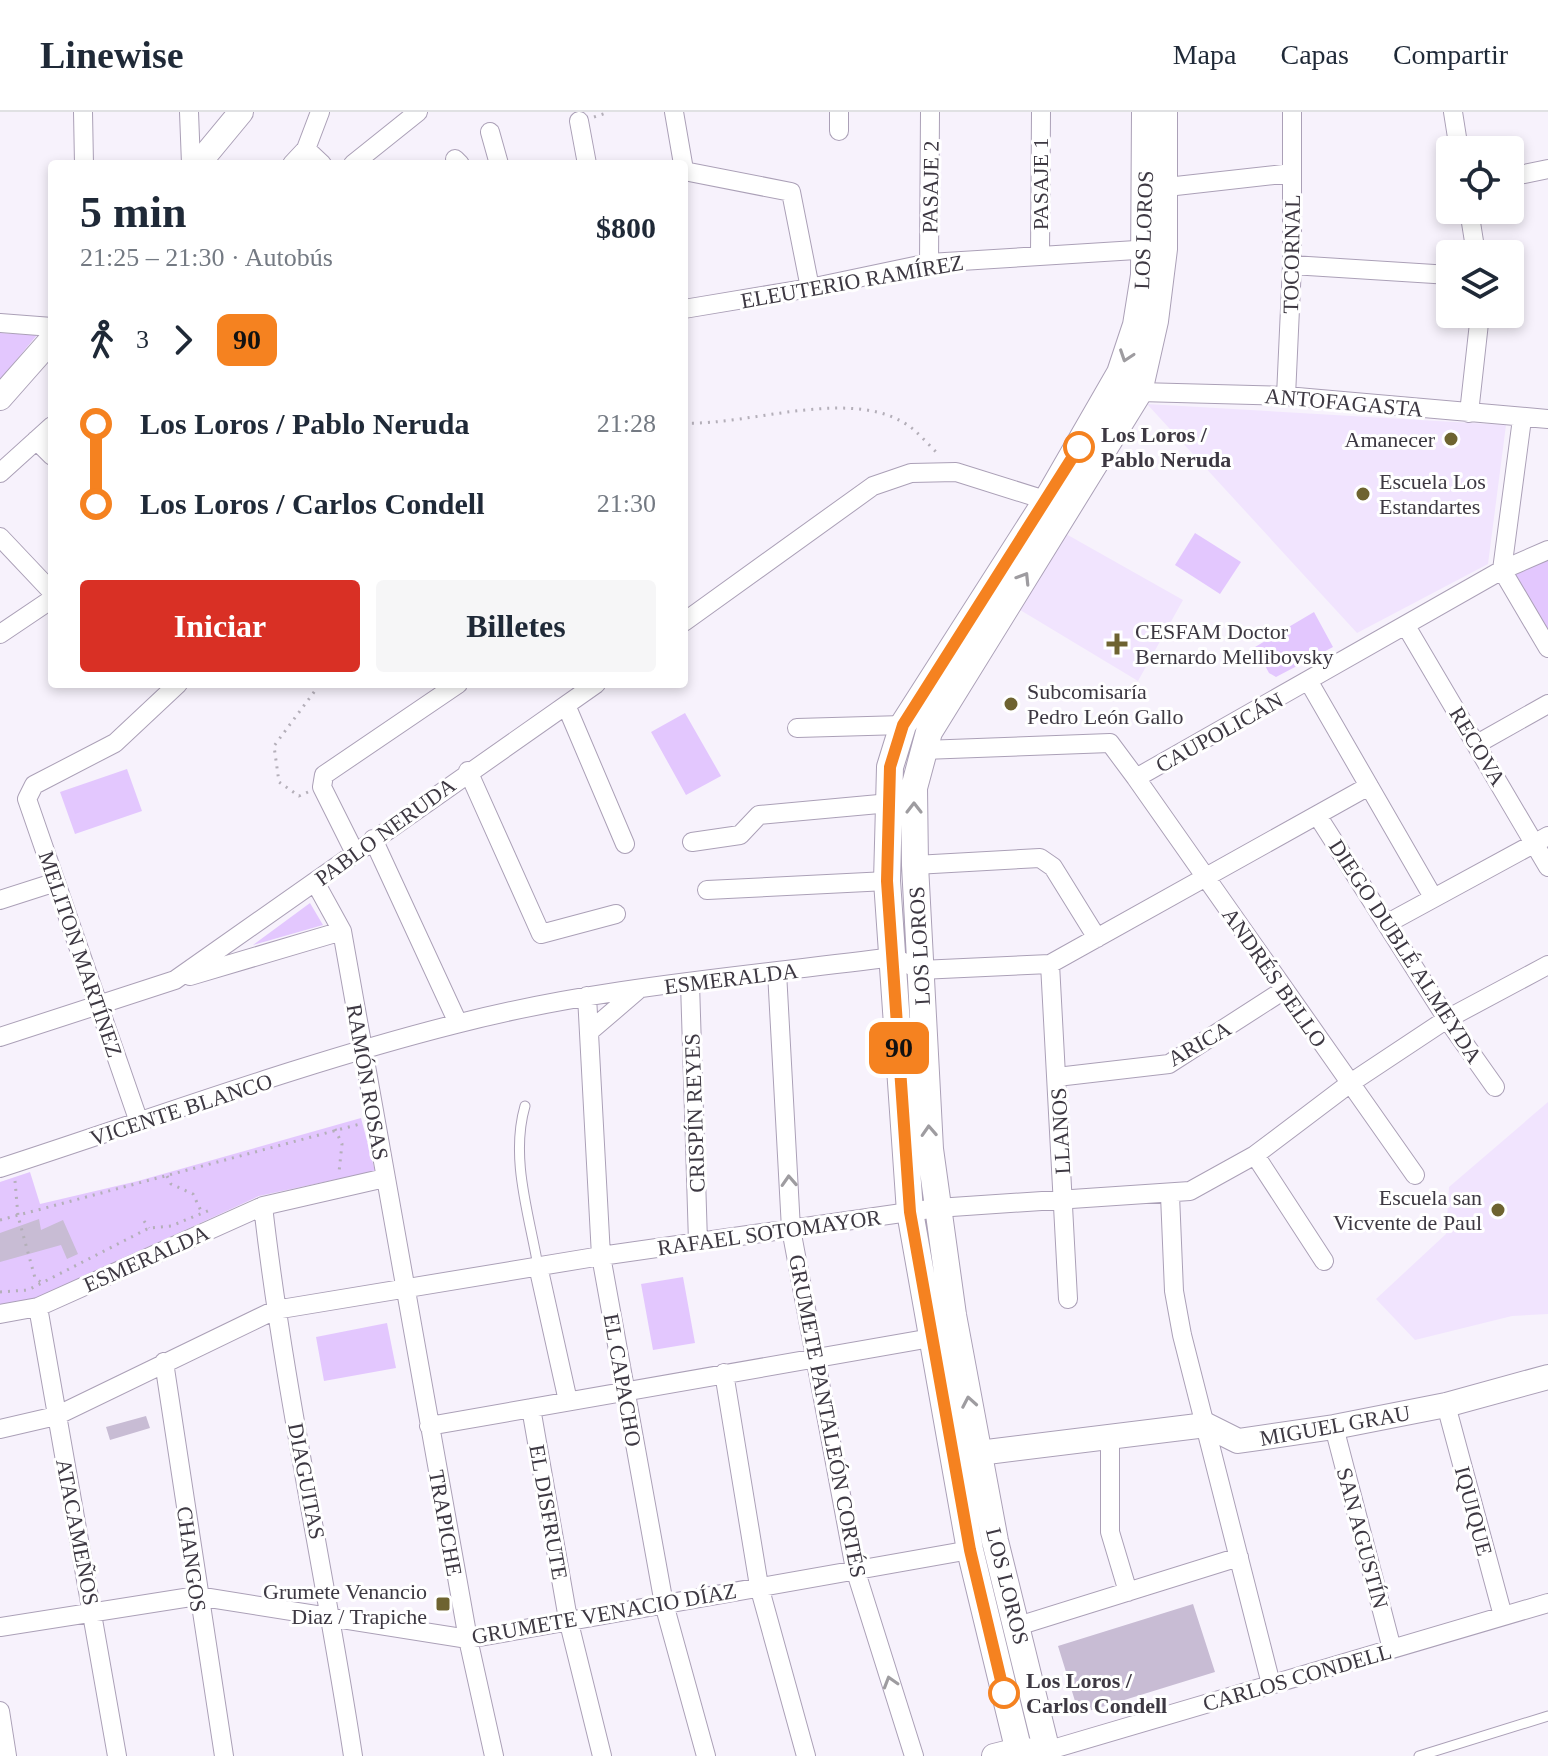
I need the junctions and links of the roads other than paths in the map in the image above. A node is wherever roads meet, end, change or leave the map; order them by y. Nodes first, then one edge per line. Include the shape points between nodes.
1 (83, 112) edge
2 (189, 112) edge
3 (241, 112) edge
4 (320, 112) edge
5 (418, 112) edge
6 (674, 112) edge
7 (839, 112) edge
8 (930, 112) edge
9 (1041, 112) edge
10 (1145, 112) edge
11 (1164, 112) edge
12 (1292, 112) edge
13 (1453, 112) edge
14 (579, 121) dead end
15 (839, 131) dead end
16 (490, 132) dead end
17 (1457, 136) edge
18 (306, 149) junction
19 (84, 160) edge
20 (191, 160) edge
21 (201, 160) edge
22 (296, 160) edge
23 (318, 160) edge
24 (358, 160) edge
25 (498, 160) edge
26 (586, 160) edge
27 (682, 160) edge
28 (1548, 169) edge
29 (688, 170) edge
30 (1292, 173) junction
31 (1524, 174) edge
32 (1167, 187) junction
33 (1155, 249) junction
34 (1040, 255) junction
35 (929, 263) junction
36 (1292, 265) junction
37 (1436, 274) edge
38 (810, 288) junction
39 (688, 308) edge
40 (0, 323) edge
41 (48, 327) edge
42 (1478, 328) edge
43 (48, 344) edge
44 (1139, 392) junction
45 (1286, 396) junction
46 (0, 398) edge
47 (1469, 413) junction
48 (1522, 419) junction
49 (1548, 419) edge
50 (48, 430) edge
51 (36, 440) junction
52 (48, 452) edge
53 (0, 473) edge
54 (1058, 504) junction
55 (0, 537) edge
56 (1546, 550) edge
57 (1502, 570) junction
58 (48, 588) edge
59 (48, 602) edge
60 (688, 619) edge
61 (1406, 626) junction
62 (0, 634) edge
63 (1548, 648) edge
64 (1309, 682) junction
65 (174, 688) edge
66 (452, 688) edge
67 (590, 688) edge
68 (1548, 704) edge
69 (566, 705) junction
70 (903, 725) junction
71 (797, 728) dead end
72 (1477, 744) junction
73 (923, 750) junction
74 (468, 771) junction
75 (1136, 778) junction
76 (1369, 786) junction
77 (890, 803) junction
78 (1317, 815) junction
79 (373, 839) junction
80 (1542, 840) edge
81 (692, 842) dead end
82 (625, 844) dead end
83 (355, 853) junction
84 (915, 865) junction
85 (1548, 867) edge
86 (1205, 877) junction
87 (887, 881) junction
88 (56, 882) junction
89 (315, 882) junction
90 (707, 890) dead end
91 (1433, 897) junction
92 (0, 900) edge
93 (616, 914) dead end
94 (1388, 923) junction
95 (342, 931) junction
96 (1097, 938) junction
97 (893, 957) junction
98 (1050, 964) junction
99 (1548, 965) edge
100 (920, 970) junction
101 (777, 972) junction
102 (175, 980) junction
103 (690, 983) junction
104 (639, 990) junction
105 (1284, 990) junction
106 (587, 996) junction
107 (99, 1005) junction
108 (1447, 1019) junction
109 (458, 1023) junction
110 (589, 1032) junction
111 (0, 1037) edge
112 (362, 1050) junction
113 (1057, 1077) junction
114 (1349, 1084) junction
115 (1495, 1087) dead end
116 (525, 1106) dead end
117 (139, 1122) junction
118 (1255, 1155) junction
119 (7, 1165) edge
120 (1415, 1175) dead end
121 (385, 1178) junction
122 (1170, 1195) junction
123 (1063, 1197) junction
124 (263, 1206) junction
125 (937, 1208) junction
126 (910, 1212) junction
127 (791, 1229) junction
128 (698, 1242) junction
129 (601, 1256) junction
130 (1324, 1261) dead end
131 (538, 1266) junction
132 (405, 1288) junction
133 (1068, 1299) dead end
134 (38, 1307) junction
135 (275, 1310) junction
136 (0, 1314) edge
137 (931, 1338) junction
138 (815, 1358) junction
139 (164, 1362) junction
140 (724, 1373) junction
141 (1548, 1377) edge
142 (625, 1391) junction
143 (568, 1401) junction
144 (1446, 1405) junction
145 (531, 1408) junction
146 (56, 1416) junction
147 (1206, 1425) junction
148 (429, 1426) junction
149 (1334, 1427) junction
150 (0, 1429) edge
151 (1110, 1439) junction
152 (979, 1453) junction
153 (970, 1550) junction
154 (1239, 1557) junction
155 (855, 1569) junction
156 (759, 1586) junction
157 (1128, 1592) junction
158 (197, 1596) junction
159 (1548, 1603) edge
160 (664, 1604) junction
161 (94, 1612) junction
162 (1503, 1616) junction
163 (332, 1618) junction
164 (568, 1619) junction
165 (1018, 1626) junction
166 (0, 1627) edge
167 (468, 1639) junction
168 (1392, 1649) junction
169 (1271, 1684) junction
170 (0, 1711) edge
171 (1548, 1716) edge
172 (1028, 1754) edge
173 (7, 1756) edge
174 (117, 1756) edge
175 (224, 1756) edge
176 (353, 1756) edge
177 (494, 1756) edge
178 (602, 1756) edge
179 (706, 1756) edge
180 (806, 1756) edge
181 (914, 1756) edge
182 (1419, 1756) edge

1 - 19 street
2 - 20 street
3 - 21 street
4 - 18 street
5 - 24 street
6 - 27 street
7 - 15 street
8 - 35 street, PASAJE 2
9 - 34 street, PASAJE 1
10 - 33 main road, LOS LOROS
11 - 32 main road, LOS LOROS
12 - 30 street, TOCORNAL
13 - 17 street
14 - 26 street
16 - 25 street
18 - 22 street
18 - 23 street
28 - 31 street
29 - 38 street via 791,192
30 - 32 street, LOS LOROS
30 - 36 street, TOCORNAL
32 - 33 main road, LOS LOROS
33 - 34 street, ELEUTERIO RAMÍREZ
33 - 44 main road, LOS LOROS via 1155,321
33 -> 54 main road, LOS LOROS via 1120,373
34 - 35 street, ELEUTERIO RAMÍREZ
35 - 38 street, ELEUTERIO RAMÍREZ
36 - 37 street
36 - 45 street, TOCORNAL
38 - 39 street, ELEUTERIO RAMÍREZ
40 - 41 street
42 - 47 street
43 - 46 street
44 - 45 street, ANTOFAGASTA
44 - 54 main road, LOS LOROS
45 - 47 street, ANTOFAGASTA
47 - 48 street, ANTOFAGASTA
48 - 49 street, ANTOFAGASTA
48 - 57 street
50 - 51 street
51 - 52 street
51 - 53 street
54 - 60 street via 956,472 911,473 873,486
54 - 70 main road, LOS LOROS
73 -> 54 main road, LOS LOROS
55 - 58 street
56 - 57 street, CAUPOLICÁN
57 - 61 street, CAUPOLICÁN
57 - 63 street
59 - 62 street
61 - 64 street, CAUPOLICÁN
61 - 72 street, RECOVA
64 - 75 street, CAUPOLICÁN
64 - 76 street
65 - 88 street, MELITON MARTÍNEZ via 115,743 34,785 27,799
66 - 83 street via 324,775 322,787
67 - 69 street, PABLO NERUDA
68 - 72 street
69 - 74 street, PABLO NERUDA
69 - 82 street
70 - 71 street
70 - 77 main road, LOS LOROS via 890,767
72 - 80 street, RECOVA
73 - 75 street, CAUPOLICÁN via 1110,743
84 -> 73 main road, LOS LOROS via 914,788
74 - 79 street, PABLO NERUDA
74 - 93 street via 541,934
75 - 86 street, ANDRÉS BELLO
76 - 78 street
76 - 91 street
77 - 81 street via 759,815 740,835
77 - 87 main road, LOS LOROS
78 - 86 street
78 - 94 street, DIEGO DUBLÉ ALMEYDA
79 - 83 street, PABLO NERUDA
79 - 109 street
80 - 85 street, RECOVA
80 - 91 street
83 - 89 street, PABLO NERUDA
84 - 96 street via 1040,858 1053,867
84 - 100 main road, LOS LOROS
86 - 96 street
86 - 105 street, ANDRÉS BELLO
87 - 90 street
87 - 97 main road, LOS LOROS
88 - 92 street
88 - 107 street, MELITON MARTÍNEZ
89 - 95 street, RAMÓN ROSAS
89 - 102 street, PABLO NERUDA
91 - 94 street
94 - 108 street, DIEGO DUBLÉ ALMEYDA
95 - 102 street, PABLO NERUDA
95 - 112 street, RAMÓN ROSAS
96 - 98 street
97 - 100 street
97 - 101 street, ESMERALDA
97 - 126 main road, LOS LOROS
98 - 100 street
98 - 113 street, LLANOS
99 - 108 street, RAFAEL SOTOMAYOR
125 -> 100 main road, LOS LOROS
101 - 103 street, ESMERALDA
127 -> 101 street, GRUMETE PANTALEÓN CORTÉS
102 - 107 street, PABLO NERUDA
103 - 104 street, ESMERALDA
103 - 128 street, CRISPÍN REYES
104 - 106 street, ESMERALDA
104 - 110 street
105 - 113 street, ARICA via 1169,1064
105 - 114 street, ANDRÉS BELLO
106 - 109 street, ESMERALDA
106 - 110 street, EL CAPACHO
107 - 111 street, PABLO NERUDA
107 - 117 street, MELITON MARTÍNEZ
108 - 114 street, RAFAEL SOTOMAYOR
108 - 115 street, DIEGO DUBLÉ ALMEYDA
109 - 112 street, ESMERALDA
110 - 129 street, EL CAPACHO
112 - 117 street, VICENTE BLANCO
112 - 121 street, RAMÓN ROSAS
113 - 123 street, LLANOS
114 - 118 street, RAFAEL SOTOMAYOR
114 - 120 street, ANDRÉS BELLO
116 - 131 lane via 518,1130 519,1161
117 - 119 street, VICENTE BLANCO
118 - 122 street, RAFAEL SOTOMAYOR via 1190,1191
118 - 130 street
121 - 124 street, ESMERALDA
121 - 132 street, RAMÓN ROSAS
122 - 123 street, RAFAEL SOTOMAYOR
122 - 147 street via 1174,1291
123 - 125 street, RAFAEL SOTOMAYOR
123 - 133 street, LLANOS
124 - 134 street, ESMERALDA
124 - 135 street, DIAGUITAS
125 - 126 street, RAFAEL SOTOMAYOR
152 -> 125 main road, LOS LOROS
126 - 127 street, RAFAEL SOTOMAYOR
126 - 137 main road, LOS LOROS
127 - 128 street, RAFAEL SOTOMAYOR
127 - 138 street, GRUMETE PANTALEÓN CORTÉS
128 - 129 street, RAFAEL SOTOMAYOR
129 - 131 street, RAFAEL SOTOMAYOR
129 - 142 street, EL CAPACHO
131 - 132 street, RAFAEL SOTOMAYOR
131 - 143 street
132 - 135 street, RAFAEL SOTOMAYOR
132 - 148 street, TRAPICHE
134 - 136 street, ESMERALDA
134 - 146 street, ATACAMEÑOS
135 - 139 street, RAFAEL SOTOMAYOR
135 - 163 street, DIAGUITAS
137 - 138 street
137 - 153 main road, LOS LOROS
138 - 140 street
138 - 155 street, GRUMETE PANTALEÓN CORTÉS
139 - 146 street, RAFAEL SOTOMAYOR
139 - 158 street, CHANGOS
140 - 142 street
140 - 156 street
141 - 144 street, MIGUEL GRAU
142 - 143 street
142 - 160 street, EL CAPACHO
143 - 145 street
144 - 149 street, MIGUEL GRAU
144 - 162 street, IQUIQUE
145 - 148 street
145 - 164 street, EL DISFRUTE
146 - 150 street, RAFAEL SOTOMAYOR
146 - 161 street, ATACAMEÑOS
147 - 149 street, MIGUEL GRAU via 1238,1441
147 - 151 street
147 - 154 street
148 - 167 street, TRAPICHE
149 - 168 street, SAN AGUSTÍN
151 - 152 street
151 - 157 street via 1110,1532
152 - 165 main road, LOS LOROS
153 - 155 street, GRUMETE VENACIO DÍAZ
153 - 172 main road, LOS LOROS
154 - 157 street
154 - 169 street
155 - 156 street, GRUMETE VENACIO DÍAZ
181 -> 155 street, GRUMETE PANTALEÓN CORTÉS
156 - 160 street, GRUMETE VENACIO DÍAZ
156 - 180 street
157 - 165 street
158 - 161 street, GRUMETE VENACIO DÍAZ
158 - 163 street, GRUMETE VENACIO DÍAZ
158 - 175 street, CHANGOS
159 - 162 street, CARLOS CONDELL
160 - 164 street, GRUMETE VENACIO DÍAZ
160 - 179 street, EL CAPACHO
161 - 166 street, GRUMETE VENACIO DÍAZ
161 - 174 street, ATACAMEÑOS
162 - 168 street, CARLOS CONDELL
163 - 167 street, GRUMETE VENACIO DÍAZ
163 - 176 street, DIAGUITAS
164 - 167 street, GRUMETE VENACIO DÍAZ
164 - 178 street, EL DISFRUTE
165 - 172 main road, LOS LOROS
167 - 177 street, TRAPICHE
168 - 169 street, CARLOS CONDELL
169 - 172 street, CARLOS CONDELL
170 - 173 street
171 - 182 lane

